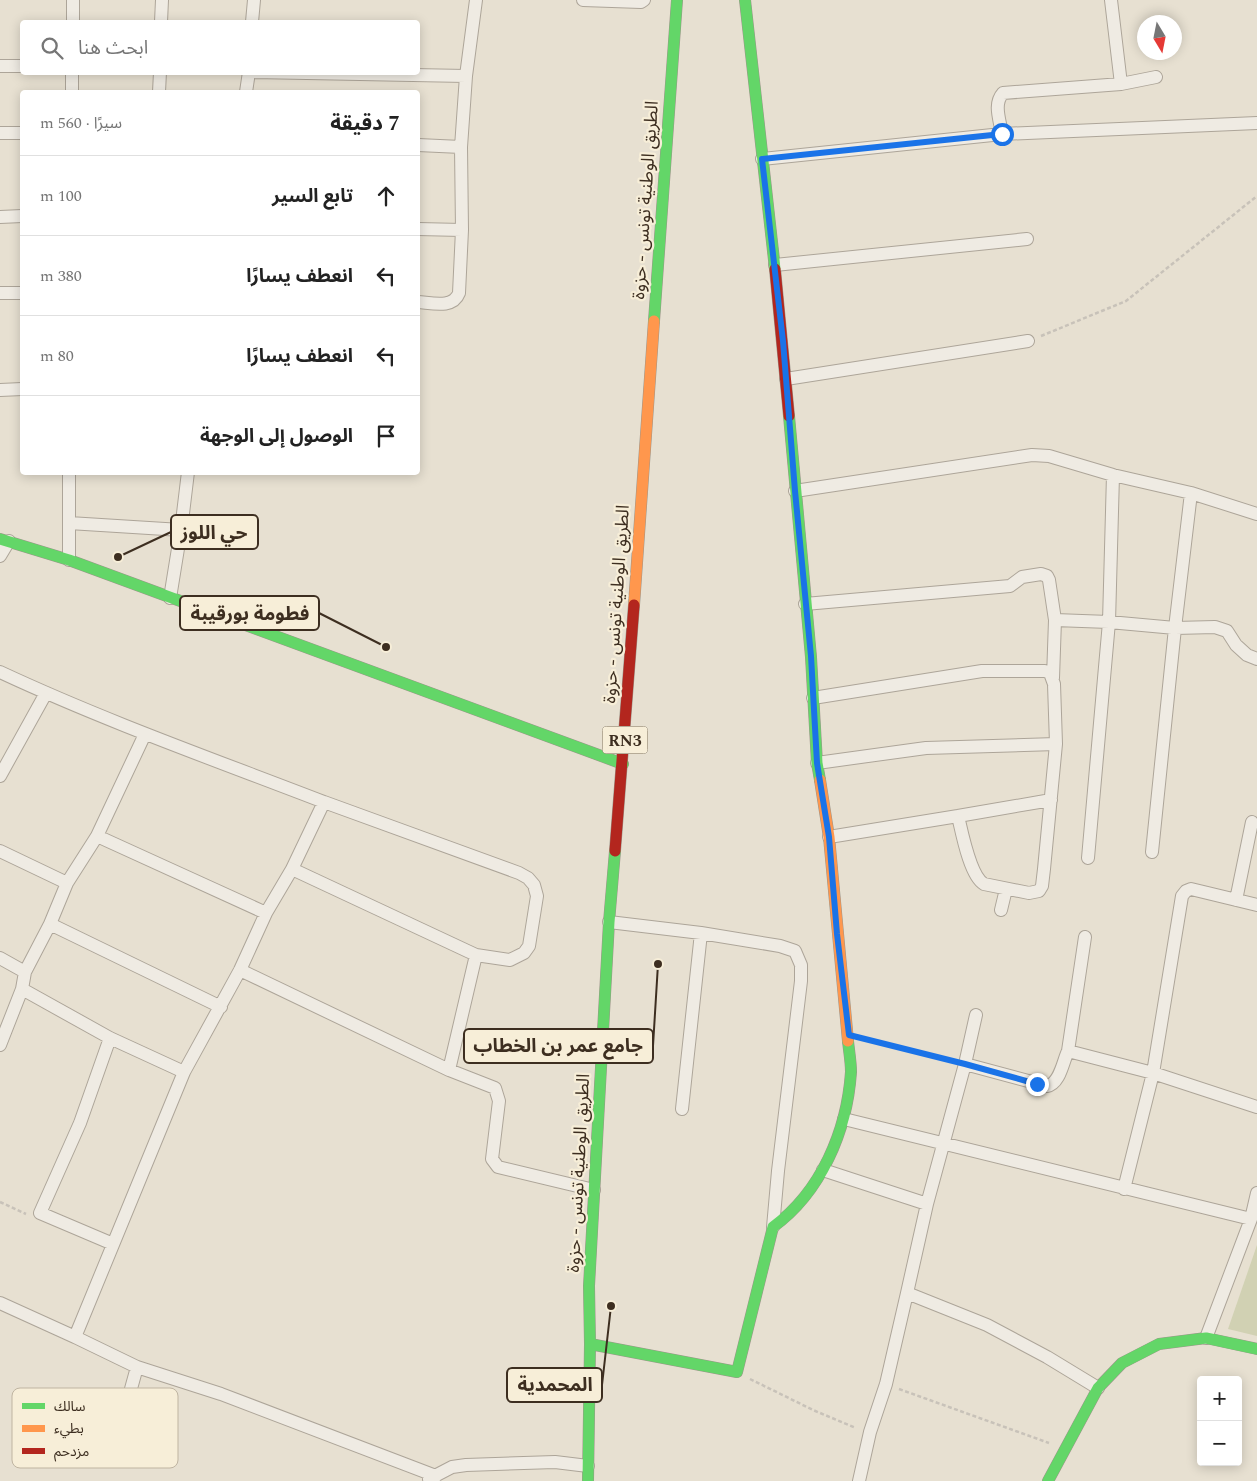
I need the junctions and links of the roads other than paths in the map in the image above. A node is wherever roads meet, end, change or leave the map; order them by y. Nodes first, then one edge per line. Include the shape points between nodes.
1 (72, 0) edge
2 (162, 0) edge
3 (254, 0) edge
4 (476, 0) edge
5 (583, 0) edge
6 (644, 0) edge
7 (677, 0) edge
8 (746, 0) edge
9 (1111, 0) edge
10 (72, 20) edge
11 (161, 20) edge
12 (252, 20) edge
13 (0, 66) edge
14 (20, 66) edge
15 (72, 75) edge
16 (160, 75) edge
17 (249, 75) edge
18 (412, 75) edge
19 (466, 76) junction
20 (1156, 77) dead end
21 (1121, 84) junction
22 (72, 90) edge
23 (159, 90) edge
24 (246, 90) edge
25 (1257, 122) edge
26 (0, 133) edge
27 (20, 133) edge
28 (1002, 134) junction
29 (420, 145) edge
30 (461, 147) junction
31 (762, 159) junction
32 (20, 216) edge
33 (0, 217) edge
34 (420, 229) edge
35 (462, 230) junction
36 (1027, 239) dead end
37 (775, 264) junction
38 (0, 293) edge
39 (20, 293) edge
40 (420, 302) edge
41 (1028, 341) road end
42 (786, 379) junction
43 (20, 389) edge
44 (0, 390) edge
45 (69, 475) edge
46 (188, 475) edge
47 (1113, 475) junction
48 (795, 491) junction
49 (1191, 493) junction
50 (1257, 514) edge
51 (69, 523) junction
52 (181, 530) junction
53 (4, 540) edge
54 (0, 556) edge
55 (69, 560) junction
56 (170, 598) junction
57 (805, 604) junction
58 (1055, 620) junction
59 (1109, 622) junction
60 (1175, 628) junction
61 (1257, 659) edge
62 (0, 672) edge
63 (1053, 678) junction
64 (46, 693) junction
65 (813, 698) junction
66 (145, 734) junction
67 (1056, 744) junction
68 (817, 763) junction
69 (623, 764) junction
70 (0, 776) edge
71 (1050, 800) junction
72 (324, 802) junction
73 (958, 816) junction
74 (1252, 822) dead end
75 (97, 836) junction
76 (829, 837) junction
77 (0, 851) edge
78 (1152, 852) dead end
79 (1088, 858) dead end
80 (292, 869) junction
81 (67, 883) junction
82 (1006, 889) junction
83 (1236, 900) junction
84 (1257, 905) edge
85 (1001, 910) dead end
86 (266, 912) junction
87 (609, 922) junction
88 (50, 924) junction
89 (701, 933) junction
90 (1085, 937) dead end
91 (476, 955) junction
92 (0, 958) edge
93 (240, 970) junction
94 (25, 972) junction
95 (22, 989) junction
96 (221, 1006) junction
97 (976, 1015) dead end
98 (1, 1038) edge
99 (110, 1038) junction
100 (1068, 1050) junction
101 (965, 1064) junction
102 (449, 1070) junction
103 (184, 1072) junction
104 (1153, 1073) junction
105 (1257, 1107) edge
106 (682, 1109) dead end
107 (844, 1119) junction
108 (943, 1143) junction
109 (823, 1170) junction
110 (1124, 1189) junction
111 (594, 1190) junction
112 (1257, 1193) edge
113 (927, 1204) junction
114 (1251, 1219) junction
115 (773, 1228) junction
116 (113, 1244) junction
117 (907, 1293) junction
118 (0, 1303) edge
119 (75, 1338) junction
120 (1206, 1338) junction
121 (590, 1344) junction
122 (1257, 1349) edge
123 (136, 1367) junction
124 (131, 1388) edge
125 (1098, 1388) junction
126 (588, 1466) junction
127 (452, 1467) junction
128 (431, 1478) edge
129 (449, 1481) edge
130 (588, 1481) edge
131 (859, 1481) edge
132 (1048, 1481) edge

1 - 10 street
2 - 11 street
3 - 12 street
4 - 19 street
5 - 6 street
7 - 69 street, الطريق الوطنية تونس - حزوة / RN3
8 - 31 street
9 - 21 street
13 - 14 street
15 - 22 street
16 - 23 street
17 - 24 street
18 - 19 street
19 - 30 street
20 - 21 street
21 - 28 street via 1003,93 997,106
25 - 28 street
26 - 27 street
28 - 31 street
29 - 30 street
30 - 35 street
31 - 37 street
32 - 33 street
34 - 35 street
35 - 40 street via 457,297 449,304
36 - 37 street
37 - 42 street
38 - 39 street
41 - 42 street
42 - 48 street
43 - 44 street
45 - 51 street
46 - 52 street
47 - 48 street via 1049,456 1032,455
47 - 49 street
47 - 59 street
48 - 57 street
49 - 50 street
49 - 60 street
51 - 52 street
51 - 55 street
52 - 56 street
53 - 54 street
53 - 55 street
55 - 56 street
56 - 69 street
57 - 58 street via 1010,586 1022,577 1041,574 1049,580
57 - 65 street
58 - 59 street
58 - 63 street
59 - 60 street
59 - 79 street
60 - 61 street via 1214,627 1226,631 1247,655
60 - 78 street
62 - 64 street
63 - 65 street via 1045,671 982,671
63 - 67 street
64 - 66 street
64 - 70 street
65 - 68 street
66 - 72 street
66 - 75 street
67 - 68 street via 926,748
67 - 71 street
68 - 76 street
69 - 87 street, الطريق الوطنية تونس - حزوة / RN3
71 - 73 street
71 - 82 street via 1042,886 1039,891 1029,893
72 - 80 street
72 - 91 street via 528,878 537,896 529,946 524,953 510,960
73 - 76 street
73 - 82 street via 976,878 984,884
74 - 83 street
75 - 81 street
75 - 86 street
76 - 107 street via 851,1071
77 - 81 street
80 - 86 street
80 - 91 street
81 - 88 street
82 - 85 street
83 - 84 street
83 - 104 street via 1191,889 1182,896
86 - 93 street
87 - 89 street
87 - 111 street, الطريق الوطنية تونس - حزوة / RN3
88 - 94 street
88 - 96 street
89 - 106 street
89 - 115 street via 780,946 795,951 801,965
90 - 100 street
91 - 102 street
92 - 94 street
93 - 96 street
93 - 102 street
94 - 95 street
95 - 98 street
95 - 99 street
96 - 103 street
97 - 101 street
99 - 103 street
99 - 116 street via 80,1123 40,1213
100 - 101 street via 1056,1081 1047,1086
100 - 104 street
101 - 108 street
102 - 111 street via 495,1088 498,1101 492,1159 498,1167
103 - 116 street
104 - 105 street
104 - 110 street
107 - 108 street
107 - 109 street
108 - 110 street
108 - 113 street
109 - 113 street
109 - 115 street via 800,1203
110 - 114 street
111 - 121 street, الطريق الوطنية تونس - حزوة / RN3 via 589,1286
112 - 114 street
113 - 117 street
114 - 120 street
115 - 121 street via 737,1372
116 - 119 street
117 - 125 street via 987,1325
117 - 131 street
118 - 119 street
119 - 123 street
120 - 122 street
120 - 125 street via 1159,1344 1122,1363
121 - 126 street, الطريق الوطنية تونس - حزوة / RN3
123 - 124 street
123 - 128 street via 221,1394
125 - 132 street
126 - 127 street via 555,1462
126 - 130 street, الطريق الوطنية تونس - حزوة / RN3
127 - 128 street
127 - 129 street

